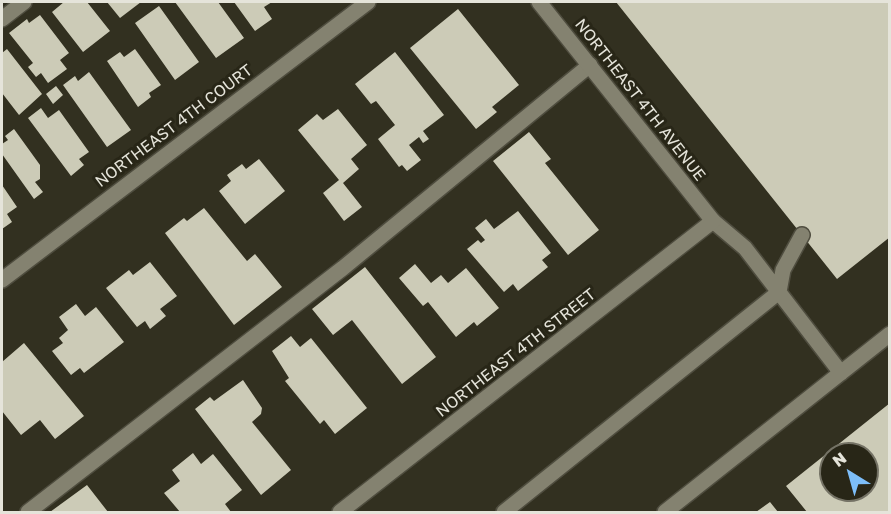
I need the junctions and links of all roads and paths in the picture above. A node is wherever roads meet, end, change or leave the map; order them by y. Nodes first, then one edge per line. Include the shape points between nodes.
1 (24, 2) edge
2 (368, 2) edge
3 (539, 2) edge
4 (2, 19) edge
5 (590, 65) junction
6 (713, 221) junction
7 (802, 235) dead end
8 (2, 280) edge
9 (779, 292) junction
10 (890, 334) edge
11 (841, 373) junction
12 (28, 513) edge
13 (340, 513) edge
14 (504, 513) edge
15 (665, 513) edge

1 - 4 street
2 - 8 street, NORTHEAST 4TH COURT
3 - 5 street, NORTHEAST 4TH AVENUE
5 - 6 street, NORTHEAST 4TH AVENUE
5 - 12 street via 343,268
6 - 9 street, NORTHEAST 4TH AVENUE via 745,248
6 - 13 street, NORTHEAST 4TH STREET
7 - 9 street via 783,270
9 - 11 street, NORTHEAST 4TH AVENUE
9 - 14 street
10 - 11 street
11 - 15 street

